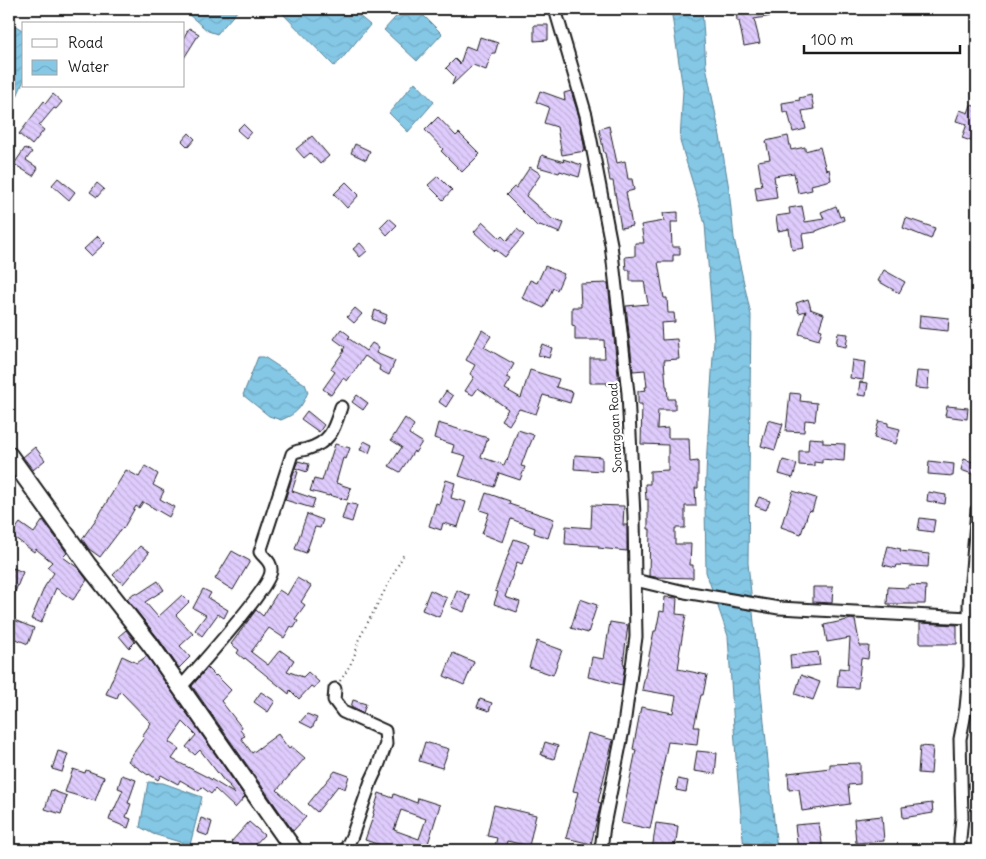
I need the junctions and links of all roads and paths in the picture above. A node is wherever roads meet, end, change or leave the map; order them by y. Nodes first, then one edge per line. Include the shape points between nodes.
1 (554, 9) edge
2 (341, 407) dead end
3 (9, 455) edge
4 (977, 510) edge
5 (405, 552) dead end
6 (635, 580) junction
7 (969, 618) junction
8 (180, 688) junction
9 (335, 689) joint
10 (294, 850) edge
11 (345, 850) edge
12 (601, 850) edge
13 (960, 850) edge

1 - 6 street, Sonargoan Road via 586,115 611,244 628,393
2 - 8 street via 333,430 322,442 292,454 260,552 271,567 268,581
3 - 8 main road
4 - 7 street
5 - 9 path via 358,641 350,667
6 - 7 street via 779,608
6 - 12 street, Sonargoan Road via 636,637
7 - 13 street via 970,666 960,739
8 - 10 main road
9 - 11 street via 334,700 343,712 385,731 386,744

